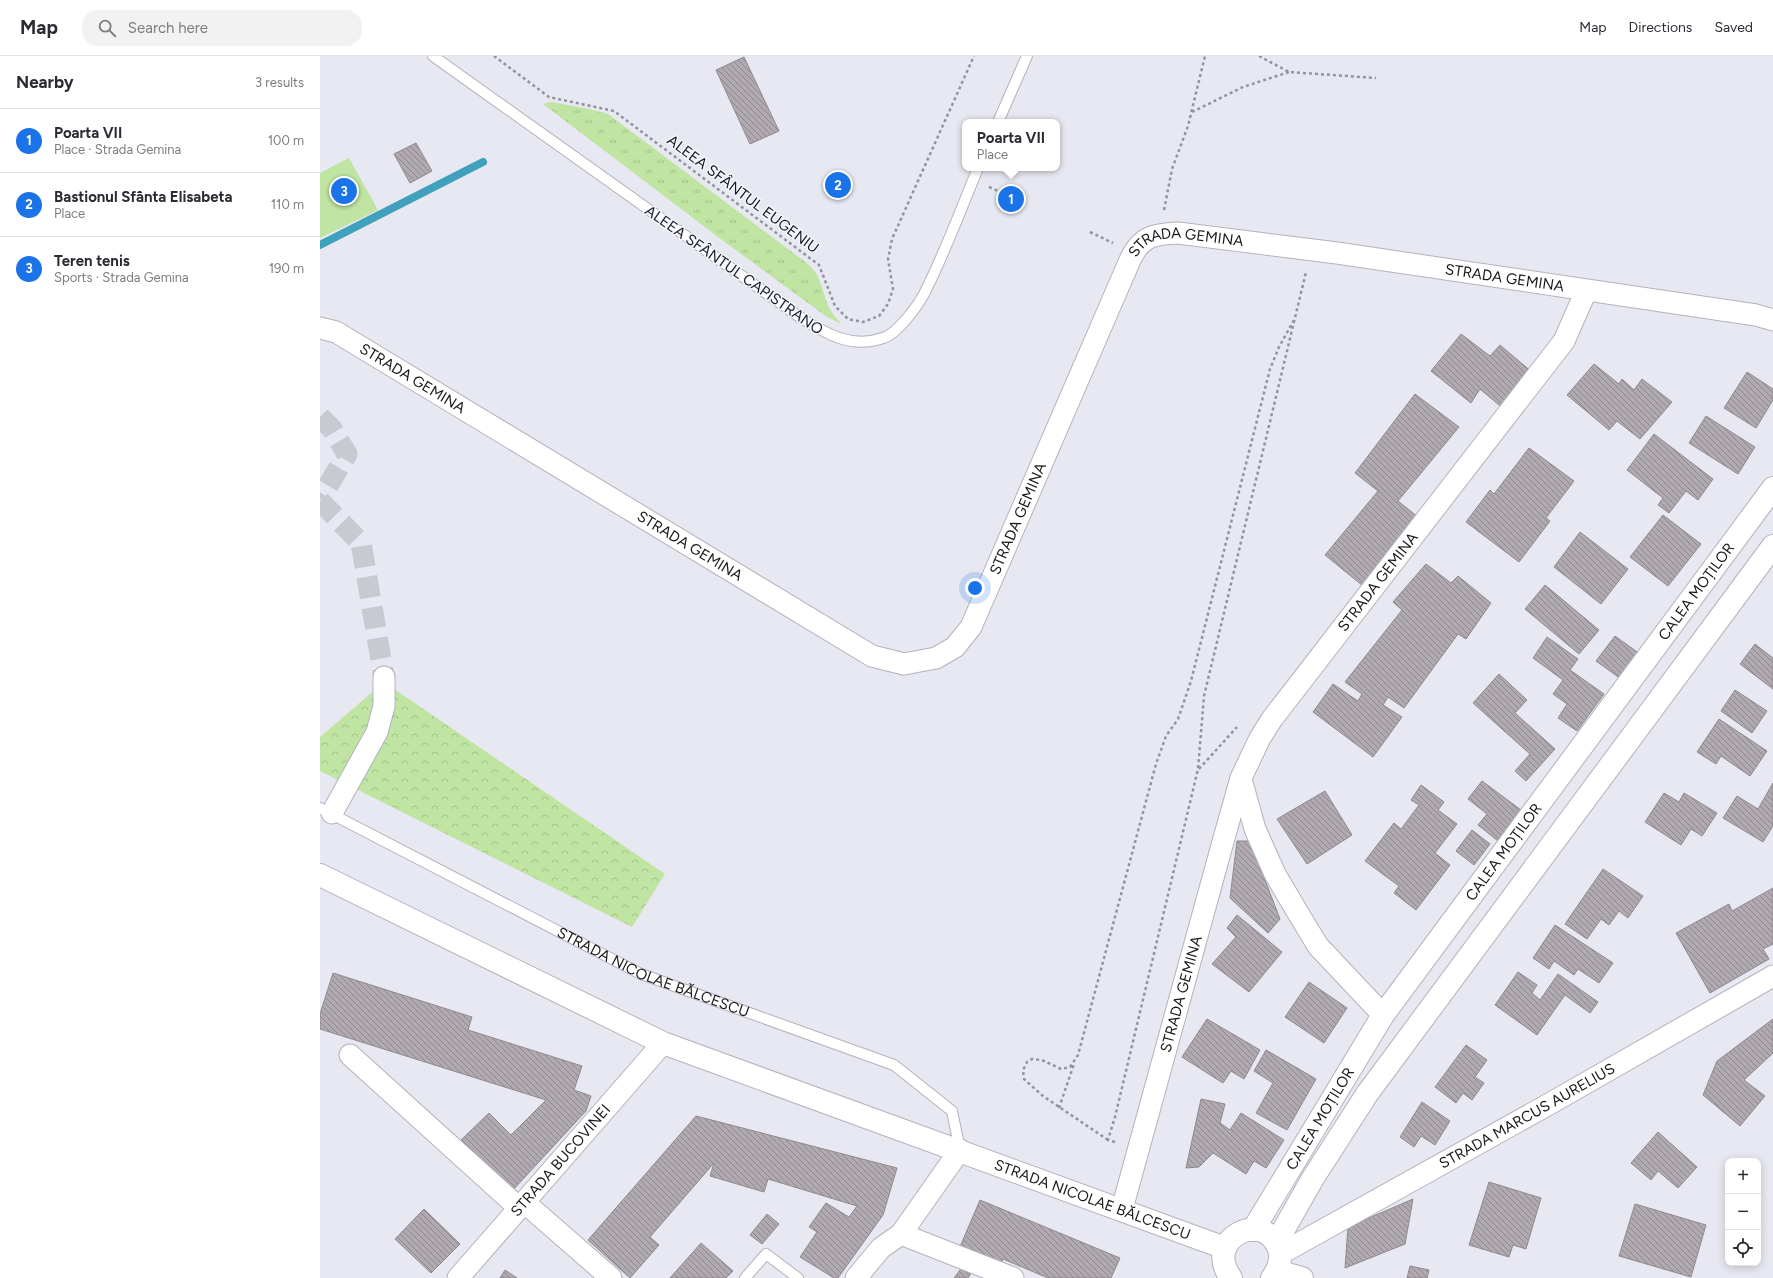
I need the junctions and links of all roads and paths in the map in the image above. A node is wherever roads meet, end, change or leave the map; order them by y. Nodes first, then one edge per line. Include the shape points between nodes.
1 (433, 56) edge
2 (494, 56) edge
3 (974, 56) edge
4 (1027, 56) edge
5 (1205, 56) edge
6 (1259, 56) edge
7 (1289, 72) junction
8 (1376, 78) dead end
9 (1191, 112) junction
10 (999, 119) edge
11 (977, 171) edge
12 (974, 180) junction
13 (1010, 196) dead end
14 (1160, 234) junction
15 (1311, 250) junction
16 (1586, 290) junction
17 (1294, 320) junction
18 (1773, 320) edge
19 (320, 328) edge
20 (1773, 488) edge
21 (1773, 546) edge
22 (384, 677) tunnel mouth
23 (1241, 778) junction
24 (326, 810) edge
25 (320, 874) edge
26 (1773, 976) edge
27 (1383, 1015) junction
28 (663, 1043) junction
29 (350, 1055) dead end
30 (1075, 1062) junction
31 (1059, 1108) junction
32 (1108, 1140) junction
33 (960, 1150) junction
34 (1138, 1150) junction
35 (522, 1205) junction
36 (1122, 1209) junction
37 (1253, 1230) junction
38 (901, 1234) junction
39 (1225, 1248) junction
40 (1276, 1261) edge
41 (1226, 1276) edge
42 (458, 1278) edge
43 (611, 1278) edge
44 (745, 1278) edge
45 (798, 1278) edge
46 (856, 1278) edge
47 (1013, 1278) edge
48 (1302, 1278) edge

1 - 12 lane, ALEEA SFÂNTUL CAPISTRANO via 801,318 827,335 854,342 884,338 907,319 923,294
2 - 3 path, ALEEA SFÂNTUL EUGENIU via 549,97 614,111 819,264 835,306 848,319 863,322 879,316 888,304 893,289 888,259 892,239
4 - 10 lane
5 - 9 path
6 - 7 path
7 - 8 path
7 - 9 path via 1244,87
9 - 14 path via 1172,169
11 - 12 lane, ALEEA SFÂNTUL CAPISTRANO
12 - 13 path
14 - 15 street, STRADA GEMINA via 1178,233
14 - 19 street, STRADA GEMINA via 1145,238 1133,253 971,627 955,647 936,658 904,664 872,656 336,332
15 - 16 street, STRADA GEMINA
15 - 17 path
16 - 18 street, STRADA GEMINA via 1756,315
16 - 23 street, STRADA GEMINA via 1564,341 1272,719
17 - 30 path via 1270,369 1191,681 1178,719 1166,736 1156,764
17 - 32 path via 1204,696 1198,770
20 - 27 main road, CALEA MOȚILOR
21 - 40 main road, CALEA MOȚILOR via 1367,1094 1313,1178
22 - 24 street via 384,706 377,732
23 - 27 street via 1255,829 1298,913 1318,946
23 - 34 street, STRADA GEMINA
24 - 33 lane, STRADA NICOLAE BĂLCESCU via 641,974 894,1065 952,1111
25 - 28 main road, STRADA NICOLAE BĂLCESCU
26 - 40 street, STRADA MARCUS AURELIUS
27 - 37 main road, CALEA MOȚILOR
28 - 33 main road, STRADA NICOLAE BĂLCESCU
28 - 35 street, STRADA BUCOVINEI
29 - 35 street
30 - 31 path
30 - 31 path via 1070,1067 1061,1069 1042,1060 1032,1059 1023,1070 1024,1079 1029,1086
31 - 32 path
32 - 34 path
33 - 36 main road, STRADA NICOLAE BĂLCESCU
33 - 38 street
34 - 36 street, STRADA GEMINA
35 - 42 street, STRADA BUCOVINEI
35 - 43 street
36 - 39 main road, STRADA NICOLAE BĂLCESCU
37 - 39 main road via 1244,1230 1236,1234
37 - 40 main road via 1270,1236
38 - 46 street via 881,1248
38 - 47 street
39 - 41 main road via 1223,1264
40 - 48 main road
44 - 45 lane via 766,1254

